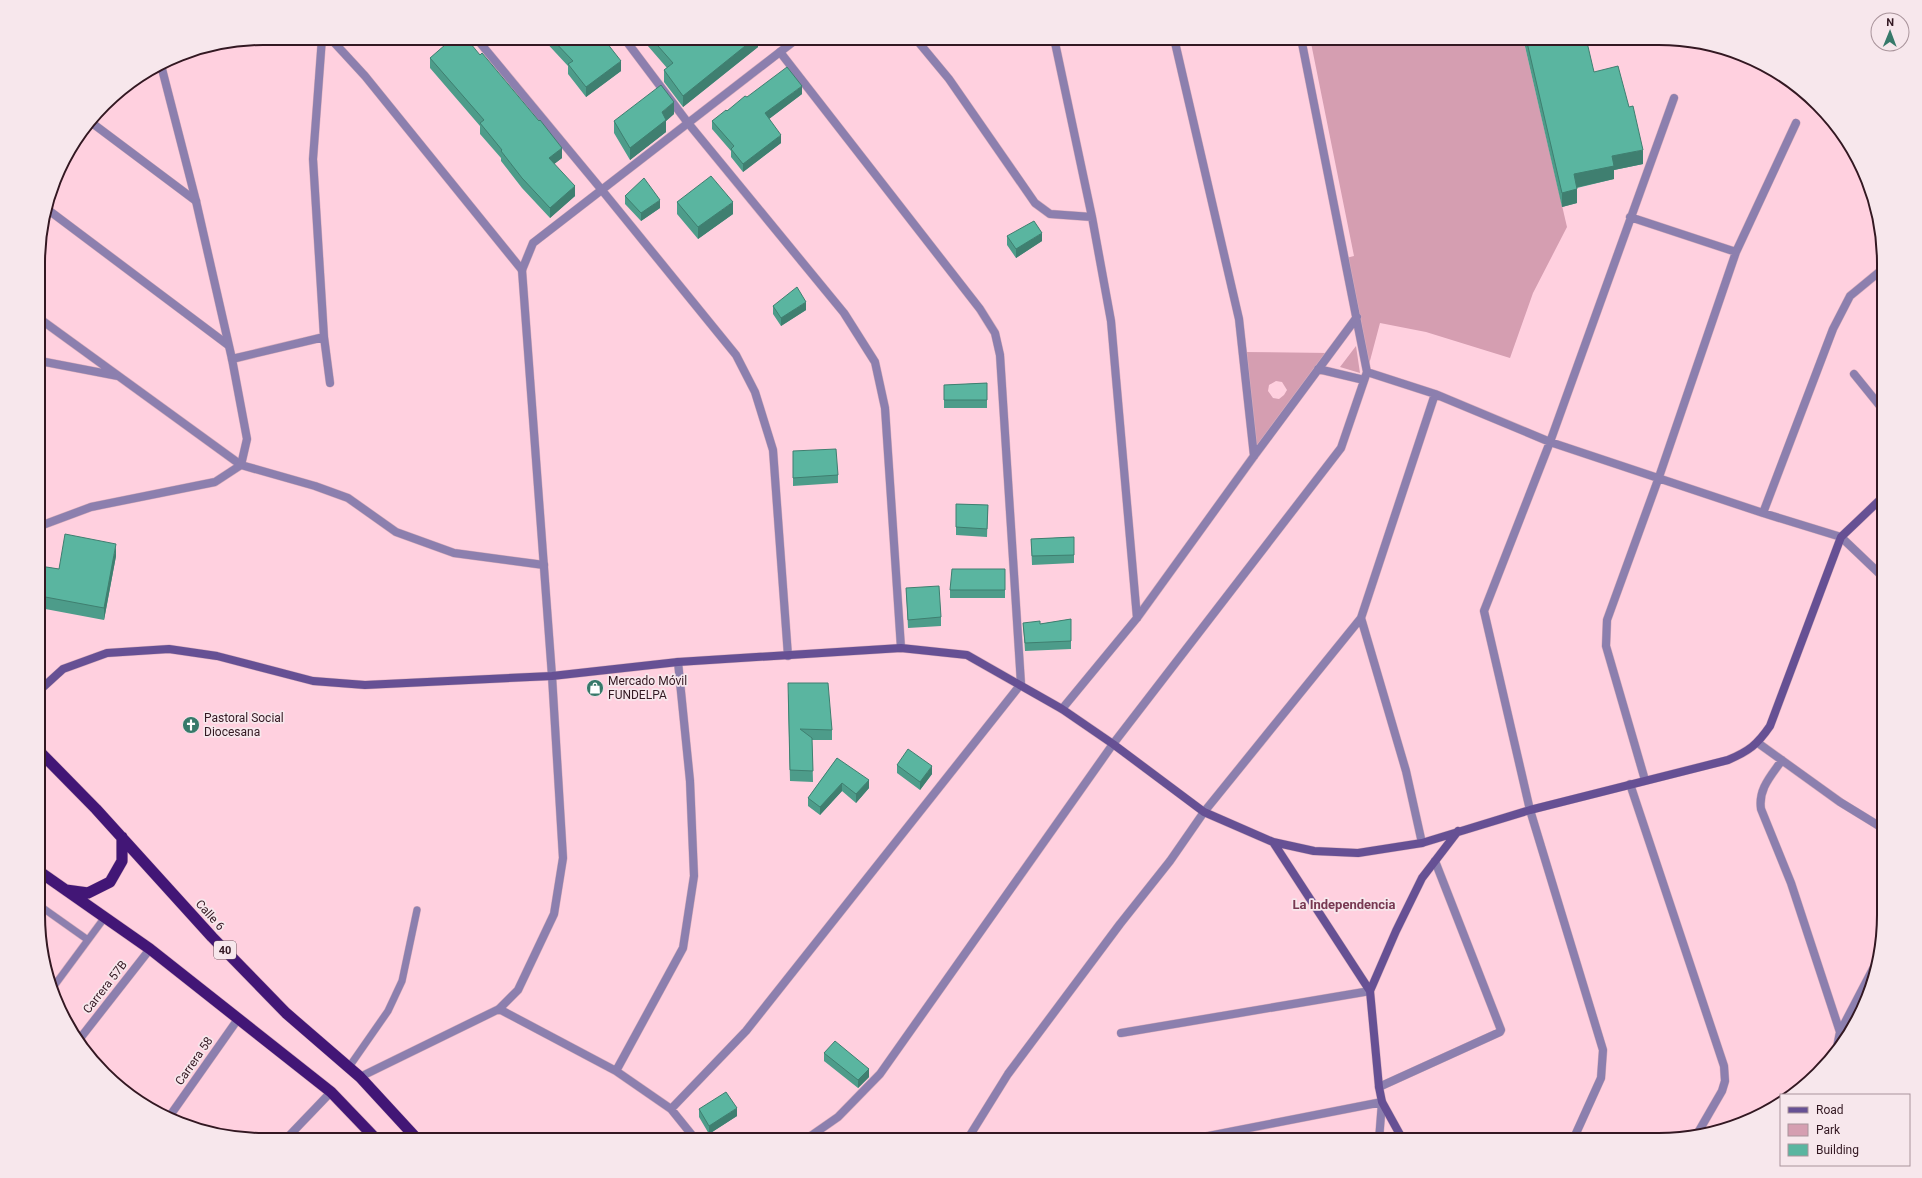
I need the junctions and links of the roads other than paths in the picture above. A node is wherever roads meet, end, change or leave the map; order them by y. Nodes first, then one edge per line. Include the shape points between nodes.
1 (321, 45) edge
2 (336, 45) edge
3 (482, 45) edge
4 (629, 45) edge
5 (789, 45) edge
6 (921, 45) edge
7 (1055, 45) edge
8 (1176, 45) edge
9 (1302, 45) edge
10 (780, 52) junction
11 (162, 69) edge
12 (1674, 98) dead end
13 (688, 123) junction
14 (1796, 123) dead end
15 (94, 125) edge
16 (601, 189) junction
17 (196, 201) junction
18 (51, 212) edge
19 (1092, 217) junction
20 (1630, 217) junction
21 (1736, 252) junction
22 (522, 270) junction
23 (1877, 274) edge
24 (1357, 317) junction
25 (45, 323) edge
26 (324, 337) junction
27 (228, 345) junction
28 (232, 359) junction
29 (45, 362) edge
30 (1318, 369) junction
31 (1367, 372) junction
32 (1854, 374) dead end
33 (122, 377) junction
34 (1364, 380) junction
35 (330, 383) dead end
36 (1435, 394) junction
37 (1877, 402) edge
38 (1550, 442) junction
39 (1254, 456) junction
40 (241, 465) junction
41 (1659, 477) junction
42 (1877, 503) edge
43 (1763, 513) junction
44 (45, 524) edge
45 (1841, 537) junction
46 (544, 565) junction
47 (1877, 571) edge
48 (1137, 618) junction
49 (1361, 618) junction
50 (901, 648) junction
51 (788, 656) junction
52 (678, 662) junction
53 (552, 676) junction
54 (1021, 684) junction
55 (45, 685) edge
56 (1062, 709) junction
57 (1758, 743) junction
58 (1113, 744) junction
59 (45, 757) edge
60 (1782, 760) junction
61 (1645, 780) junction
62 (1630, 784) junction
63 (1530, 810) junction
64 (1204, 812) junction
65 (1877, 825) edge
66 (1458, 831) junction
67 (122, 837) junction
68 (1273, 842) junction
69 (1422, 843) junction
70 (1435, 861) junction
71 (45, 876) edge
72 (64, 890) junction
73 (45, 910) edge
74 (417, 910) dead end
75 (105, 916) junction
76 (88, 940) junction
77 (150, 949) junction
78 (1866, 981) edge
79 (56, 983) edge
80 (1370, 991) junction
81 (499, 1009) junction
82 (238, 1019) junction
83 (1840, 1032) junction
84 (1121, 1033) dead end
85 (82, 1036) edge
86 (1839, 1038) edge
87 (349, 1067) junction
88 (616, 1071) junction
89 (360, 1077) junction
90 (1379, 1087) junction
91 (331, 1092) junction
92 (1382, 1102) junction
93 (671, 1109) junction
94 (172, 1113) edge
95 (1700, 1129) edge
96 (292, 1133) edge
97 (370, 1133) edge
98 (412, 1133) edge
99 (690, 1133) edge
100 (815, 1133) edge
101 (971, 1133) edge
102 (1224, 1133) edge
103 (1380, 1133) edge
104 (1399, 1133) edge
105 (1576, 1133) edge

1 - 26 street via 313,159
2 - 22 street via 365,76
3 - 16 street
4 - 13 street
5 - 10 street
6 - 19 street via 949,79 1035,203 1050,214
7 - 19 street
8 - 39 street via 1239,319
9 - 24 street
10 - 13 street
10 - 54 street via 980,309 995,333 1000,355
11 - 17 street
12 - 20 street
13 - 16 street
13 - 50 street via 844,313 875,362 884,408
14 - 21 street
15 - 17 street
16 - 22 street via 533,243
16 - 51 street via 736,355 755,392 773,450
17 - 27 street
18 - 27 street
19 - 48 street via 1111,321
20 - 21 street
20 - 38 street
21 - 41 street
22 - 46 street
23 - 43 street via 1850,296 1833,329
24 - 30 street
24 - 31 street
25 - 33 street
26 - 28 street
26 - 35 street
27 - 28 street
28 - 40 street via 247,439
29 - 33 street
30 - 34 street
30 - 39 street
31 - 34 street
31 - 36 street
32 - 37 street
33 - 40 street
34 - 58 street via 1341,448
36 - 38 street
36 - 49 street
38 - 41 street
38 - 63 street via 1484,611
39 - 48 street
40 - 44 street via 215,482 90,507
40 - 46 street via 348,498 396,532 454,553
41 - 43 street
41 - 61 street via 1607,620 1606,646
42 - 45 main road
43 - 45 street
45 - 47 street
45 - 57 main road via 1770,726
46 - 53 street
48 - 56 street
49 - 64 street
49 - 69 street via 1406,771
50 - 51 main road
50 - 54 main road via 967,655
51 - 52 main road
52 - 53 main road
52 - 88 street via 690,781 694,876 683,948
53 - 55 main road via 365,685 313,681 217,656 169,649 107,653 63,669
53 - 81 street via 563,858 554,914 518,990
54 - 56 main road
54 - 93 street via 746,1031
56 - 58 main road
57 - 60 street
57 - 61 main road via 1745,753 1728,760
58 - 64 main road
58 - 100 street via 880,1074 838,1117
59 - 67 highway, Calle 6 / 40
60 - 65 street via 1840,802
60 - 83 street via 1763,788 1760,798 1761,809 1791,883
61 - 62 main road
62 - 63 main road
62 - 95 street via 1724,1066 1725,1081 1722,1091
63 - 66 main road
63 - 105 street via 1603,1050 1601,1078
64 - 68 main road
64 - 101 street via 1170,861 1008,1074
66 - 69 main road
66 - 70 main road
67 - 72 highway via 122,861 110,882 88,893
67 - 87 highway, Calle 6 / 40 via 212,937 286,1013
68 - 69 main road via 1314,850 1358,853
68 - 80 main road
70 - 80 main road via 1422,878
70 - 90 street via 1501,1030
71 - 72 highway
72 - 75 highway
73 - 76 lane
74 - 87 lane via 402,981 388,1011
75 - 76 lane
75 - 77 highway
76 - 79 lane
77 - 82 highway
77 - 85 street, Carrera 57B
78 - 83 street
80 - 84 street
80 - 90 main road
81 - 88 street
81 - 89 street
82 - 91 highway
82 - 94 street, Carrera 58
83 - 86 street
87 - 89 highway, Calle 6 / 40
88 - 93 street
89 - 98 highway, Calle 6 / 40
90 - 92 main road
91 - 96 street
91 - 97 highway
92 - 102 street
92 - 103 street
92 - 104 main road
93 - 99 street

